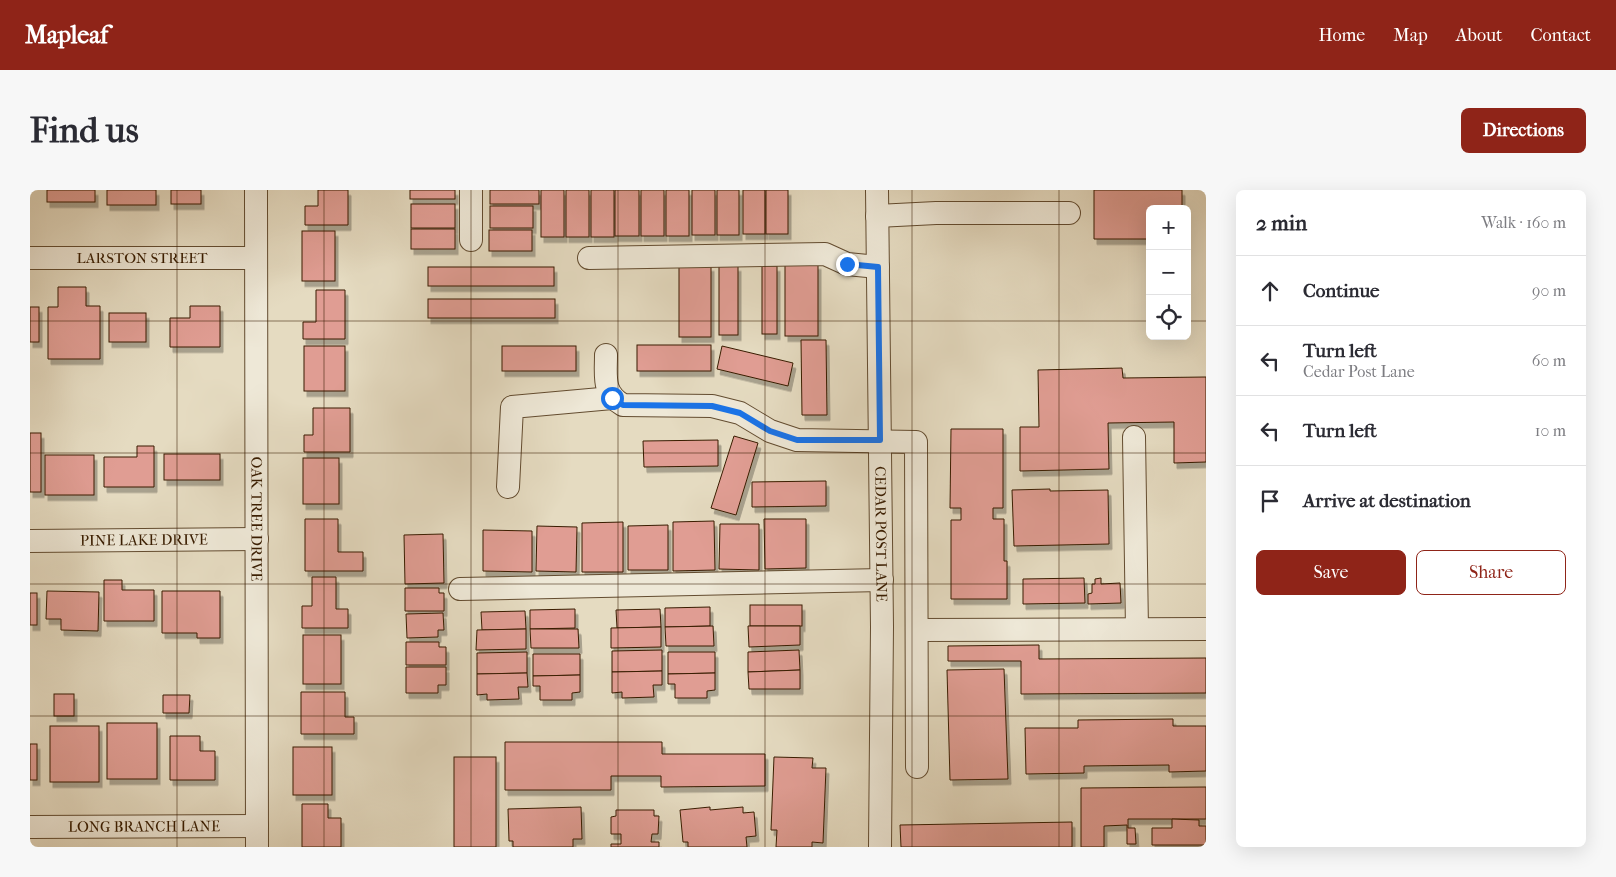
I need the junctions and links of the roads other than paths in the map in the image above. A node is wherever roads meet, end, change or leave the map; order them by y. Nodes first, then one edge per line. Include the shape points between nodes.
1 (256, 190) edge
2 (472, 190) edge
3 (877, 190) edge
4 (1069, 213) dead end
5 (877, 216) junction
6 (472, 240) dead end
7 (30, 258) edge
8 (255, 258) junction
9 (589, 258) dead end
10 (878, 267) junction
11 (606, 355) dead end
12 (612, 398) junction
13 (1134, 437) dead end
14 (880, 440) junction
15 (508, 487) dead end
16 (257, 539) junction
17 (30, 541) edge
18 (882, 580) junction
19 (460, 590) dead end
20 (1137, 629) junction
21 (1206, 629) edge
22 (916, 630) junction
23 (917, 767) dead end
24 (30, 828) edge
25 (257, 837) edge
26 (880, 847) edge

1 - 8 street, OAK TREE DRIVE
2 - 6 street
3 - 5 street, CEDAR POST LANE
4 - 5 street
5 - 10 street, CEDAR POST LANE
7 - 8 street, LARSTON STREET
8 - 16 street, OAK TREE DRIVE
9 - 10 street via 826,254 847,264
10 - 14 street, CEDAR POST LANE
11 - 12 street via 606,384
12 - 14 street via 623,405 712,406 740,413 770,431 797,440
12 - 15 street via 512,407
13 - 20 street
14 - 18 street, CEDAR POST LANE
14 - 22 street via 916,442
16 - 17 street, PINE LAKE DRIVE
16 - 25 street, OAK TREE DRIVE
18 - 19 street
18 - 26 street, CEDAR POST LANE
20 - 21 street
20 - 22 street
22 - 23 street
24 - 25 street, LONG BRANCH LANE

